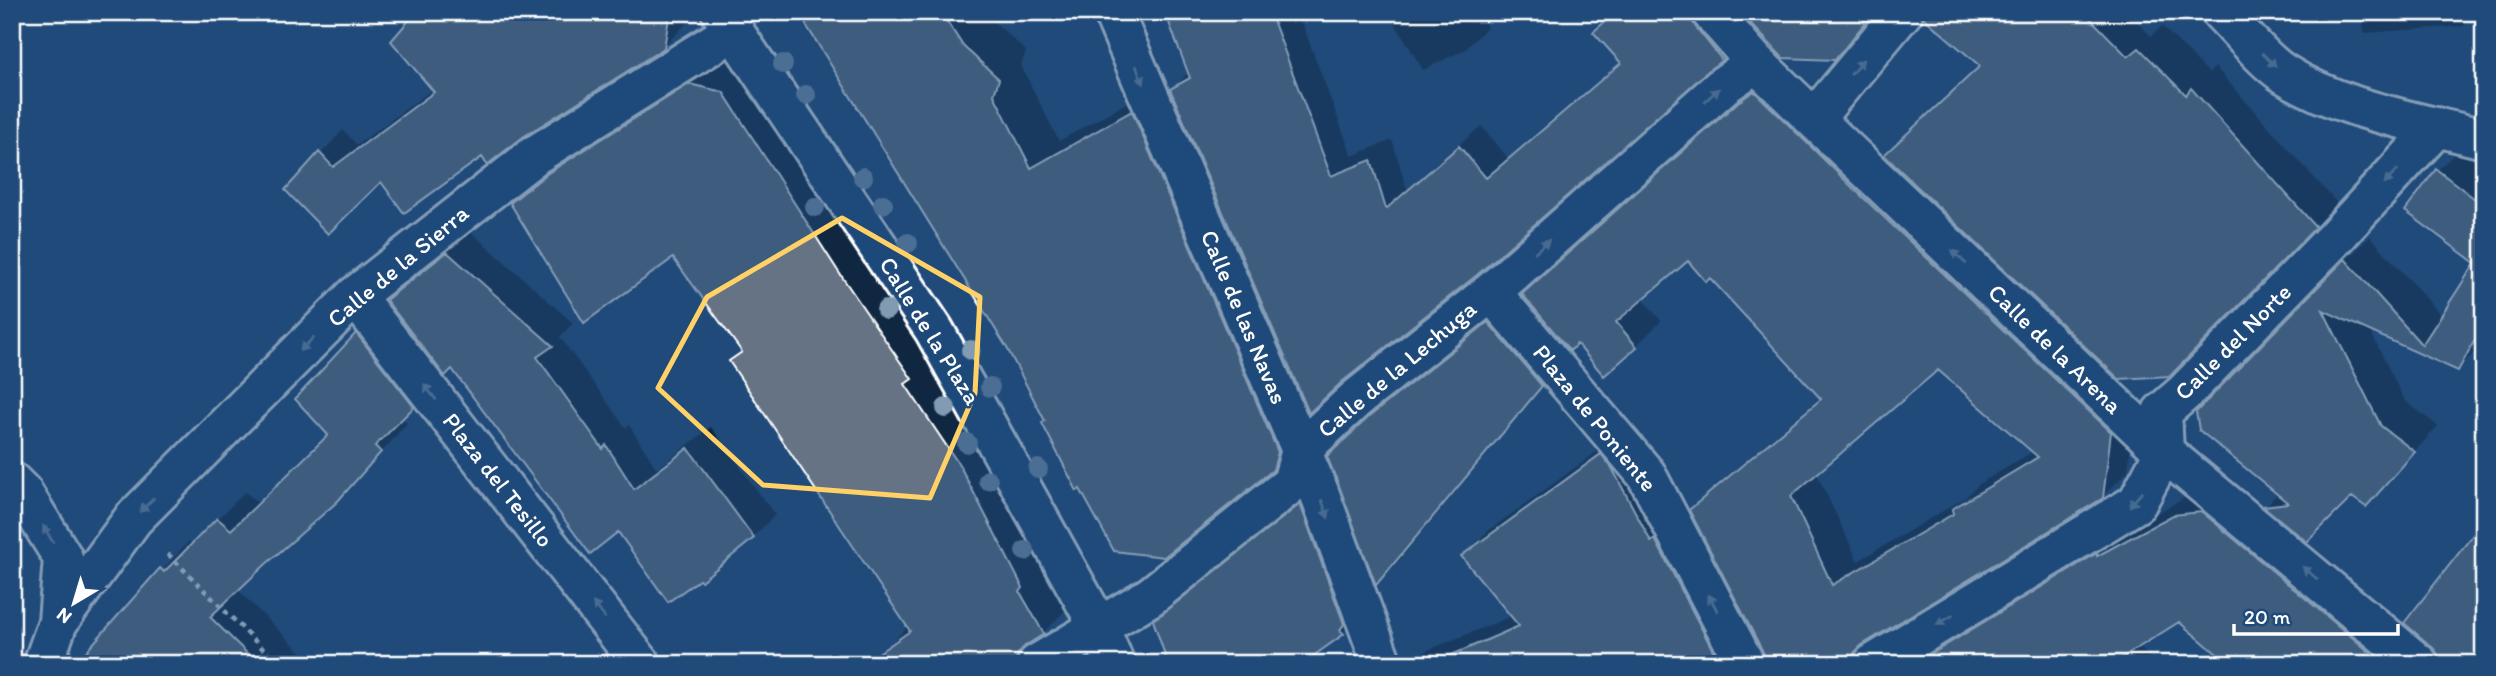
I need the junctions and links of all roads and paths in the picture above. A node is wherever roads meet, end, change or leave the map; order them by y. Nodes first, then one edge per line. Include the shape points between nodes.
1 (1112, 12) edge
2 (1711, 12) edge
3 (1903, 12) edge
4 (2221, 12) edge
5 (727, 22) edge
6 (1756, 63) junction
7 (1814, 119) junction
8 (2437, 127) junction
9 (2484, 139) edge
10 (1491, 292) junction
11 (355, 296) junction
12 (1301, 450) junction
13 (2164, 452) junction
14 (12, 482) edge
15 (133, 519) junction
16 (58, 622) junction
17 (1099, 627) junction
18 (43, 664) edge
19 (278, 664) edge
20 (641, 664) edge
21 (1037, 664) edge
22 (1115, 664) edge
23 (1382, 664) edge
24 (1745, 664) edge
25 (1873, 664) edge
26 (2419, 664) edge

1 -> 12 street, Calle de las Navas
2 - 6 street, Calle de la Arena
7 -> 3 street
4 -> 8 street via 2281,72 2352,105
5 - 11 street, Calle de la Sierra via 535,155
5 - 17 street, Calle de la Plaza via 934,330
6 - 7 street, Calle de la Arena
10 -> 6 street, Calle de la Lechuga via 1724,85
13 -> 7 street, Calle de la Arena
8 - 9 street
8 -> 13 street, Calle del Norte via 2332,241 2162,412
10 - 12 street, Calle de la Lechuga via 1356,399
24 -> 10 street, Plaza de Poniente via 1646,474
11 -> 15 street, Calle de la Sierra
20 -> 11 street, Plaza del Tesillo
12 - 17 street, Calle de la Lechuga via 1292,483 1151,596
12 -> 23 street, Calle de las Navas
13 -> 25 street via 2137,503
26 -> 13 street, Calle de la Arena
16 -> 14 street via 63,558
15 - 16 street, Calle de la Sierra
15 - 19 path
16 - 18 street
17 - 21 street, Calle de la Lechuga
17 - 22 street, Calle de la Plaza

